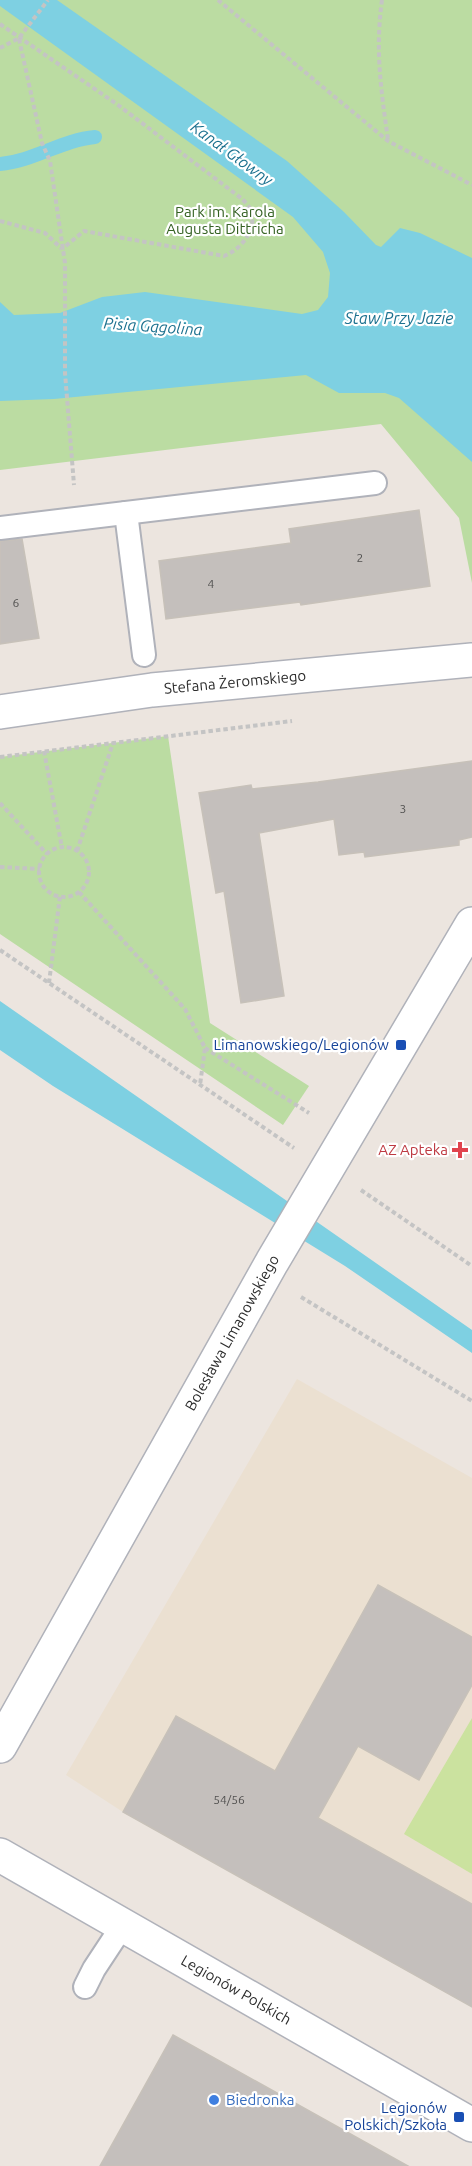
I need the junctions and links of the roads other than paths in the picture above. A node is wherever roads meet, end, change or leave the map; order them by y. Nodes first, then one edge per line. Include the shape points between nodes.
1 (375, 483) dead end
2 (126, 513) junction
3 (0, 528) edge
4 (144, 655) dead end
5 (472, 660) edge
6 (0, 712) edge
7 (472, 924) edge
8 (0, 1746) edge
9 (0, 1855) edge
10 (123, 1925) junction
11 (85, 1987) dead end
12 (472, 2125) edge

1 - 2 lane
2 - 3 lane
2 - 4 lane
5 - 6 street, Stefana Żeromskiego via 152,690
7 - 8 street, Bolesława Limanowskiego via 272,1262
9 - 10 street, Legionów Polskich
10 - 11 lane
10 - 12 street, Legionów Polskich

